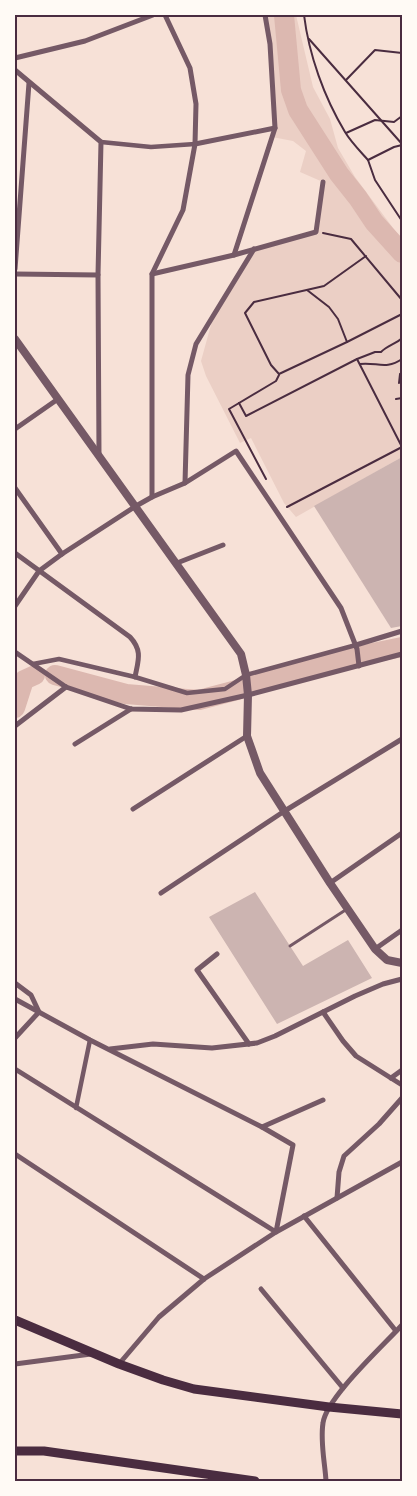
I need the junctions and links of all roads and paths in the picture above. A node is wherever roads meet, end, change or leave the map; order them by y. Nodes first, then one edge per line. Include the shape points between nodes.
1 (153, 15) edge
2 (165, 15) edge
3 (265, 15) edge
4 (304, 15) edge
5 (307, 38) junction
6 (402, 53) edge
7 (15, 58) edge
8 (15, 70) edge
9 (346, 80) junction
10 (29, 83) junction
11 (402, 116) edge
12 (383, 122) junction
13 (275, 128) junction
14 (346, 133) junction
15 (101, 142) junction
16 (195, 144) junction
17 (402, 144) edge
18 (368, 160) junction
19 (323, 182) dead end
20 (15, 205) edge
21 (20, 212) junction
22 (402, 221) edge
23 (316, 232) junction
24 (254, 249) junction
25 (234, 254) junction
26 (366, 256) junction
27 (15, 269) edge
28 (15, 274) edge
29 (152, 274) junction
30 (98, 275) junction
31 (307, 290) junction
32 (402, 300) edge
33 (402, 314) edge
34 (402, 338) edge
35 (15, 339) edge
36 (347, 342) junction
37 (357, 359) junction
38 (402, 359) edge
39 (360, 364) junction
40 (402, 372) edge
41 (279, 374) junction
42 (398, 383) dead end
43 (402, 398) edge
44 (58, 399) junction
45 (396, 399) dead end
46 (239, 403) junction
47 (15, 429) edge
48 (402, 447) edge
49 (99, 456) junction
50 (185, 483) junction
51 (260, 487) junction
52 (15, 488) edge
53 (152, 497) junction
54 (136, 506) junction
55 (287, 507) dead end
56 (223, 544) dead end
57 (15, 554) edge
58 (62, 554) junction
59 (177, 563) junction
60 (39, 571) junction
61 (15, 606) edge
62 (402, 631) edge
63 (357, 647) junction
64 (15, 652) edge
65 (402, 654) edge
66 (33, 664) junction
67 (359, 664) junction
68 (246, 675) junction
69 (135, 677) junction
70 (66, 687) junction
71 (248, 695) junction
72 (131, 709) junction
73 (15, 726) edge
74 (247, 736) junction
75 (402, 739) edge
76 (75, 744) dead end
77 (133, 809) dead end
78 (283, 812) junction
79 (402, 833) edge
80 (330, 883) junction
81 (161, 893) dead end
82 (348, 908) junction
83 (402, 930) edge
84 (290, 946) dead end
85 (375, 949) junction
86 (217, 954) dead end
87 (402, 963) edge
88 (402, 980) edge
89 (15, 983) edge
90 (15, 999) edge
91 (39, 1012) junction
92 (323, 1012) junction
93 (15, 1038) edge
94 (90, 1040) junction
95 (249, 1044) junction
96 (108, 1050) junction
97 (15, 1070) edge
98 (402, 1070) edge
99 (391, 1078) junction
100 (402, 1085) edge
101 (402, 1098) edge
102 (323, 1100) dead end
103 (76, 1108) junction
104 (262, 1126) junction
105 (15, 1154) edge
106 (402, 1162) edge
107 (337, 1198) junction
108 (304, 1216) junction
109 (276, 1232) junction
110 (204, 1279) junction
111 (260, 1289) dead end
112 (15, 1320) edge
113 (402, 1325) edge
114 (396, 1332) junction
115 (95, 1354) junction
116 (15, 1364) edge
117 (119, 1364) junction
118 (343, 1388) junction
119 (329, 1407) junction
120 (402, 1414) edge
121 (15, 1451) edge
122 (244, 1480) edge
123 (255, 1481) edge
124 (326, 1481) edge

1 - 7 street via 85,41
2 - 16 street via 190,68 196,104
3 - 13 street
4 - 5 path
5 - 9 path
5 - 14 path via 326,95
6 - 9 path via 375,50
8 - 10 street
9 - 12 path
10 - 15 street
10 - 21 street
11 - 12 path via 394,122
12 - 14 path via 375,120
12 - 17 path
13 - 16 street
13 - 25 street
14 - 18 path
15 - 16 street via 151,147
15 - 30 street
16 - 29 street via 183,210
17 - 18 path
18 - 22 path via 375,180
19 - 23 street
20 - 21 street
21 - 27 street
23 - 24 street
23 - 26 path via 351,239
24 - 25 street
24 - 50 street via 196,344 188,375
25 - 29 street
26 - 31 path via 324,286
26 - 32 path
28 - 30 street
29 - 53 street
30 - 49 street
31 - 36 path via 329,307 338,319
31 - 41 path via 254,302 245,313 271,365
33 - 36 path
34 - 37 path via 381,352
35 - 44 street
36 - 41 path
37 - 39 path
37 - 46 path via 246,416
38 - 39 path via 388,365
39 - 48 path
40 - 42 path
41 - 46 path via 276,381
43 - 45 path
44 - 47 street
44 - 49 street
46 - 51 path via 229,409 268,482
48 - 55 path
49 - 54 street
50 - 51 street via 236,451
50 - 53 street
51 - 63 street via 340,608
52 - 58 street
53 - 54 street
54 - 58 street
54 - 59 street
56 - 59 street
57 - 60 street
58 - 60 street
59 - 68 street via 241,654
60 - 61 street
60 - 69 street via 130,637 139,654
62 - 63 street
63 - 67 street
63 - 68 street
64 - 66 street
65 - 67 street
66 - 69 street via 59,658
66 - 70 street
67 - 71 street
68 - 69 street via 225,689 187,693
68 - 71 street
70 - 72 street
70 - 73 street
71 - 72 street via 181,710
71 - 74 street
72 - 76 street
74 - 77 street
74 - 78 street via 260,773
75 - 78 street
78 - 80 street
78 - 81 street
79 - 80 street
80 - 82 street
82 - 84 lane
82 - 85 street
83 - 85 street
85 - 87 street via 387,960
86 - 95 street via 197,970
88 - 92 street via 383,984
89 - 91 street via 31,995
90 - 91 street
91 - 93 street
91 - 94 street
92 - 95 street
92 - 99 street via 356,1056
94 - 96 street
94 - 103 street
95 - 96 street via 212,1048 152,1044
96 - 104 street
97 - 103 street
98 - 99 street
99 - 100 street
101 - 107 street via 344,1156
102 - 104 street
103 - 109 street
104 - 109 street via 293,1145
105 - 110 street
106 - 107 street
107 - 108 street
108 - 109 street
108 - 114 street
109 - 110 street
110 - 117 street via 159,1317
111 - 118 street
112 - 115 main road
113 - 114 street
114 - 118 street
115 - 116 street
115 - 117 main road
117 - 119 main road via 194,1389
118 - 119 street
119 - 120 main road
119 - 124 street via 323,1422 322,1439
121 - 122 main road via 44,1452
122 - 123 main road

